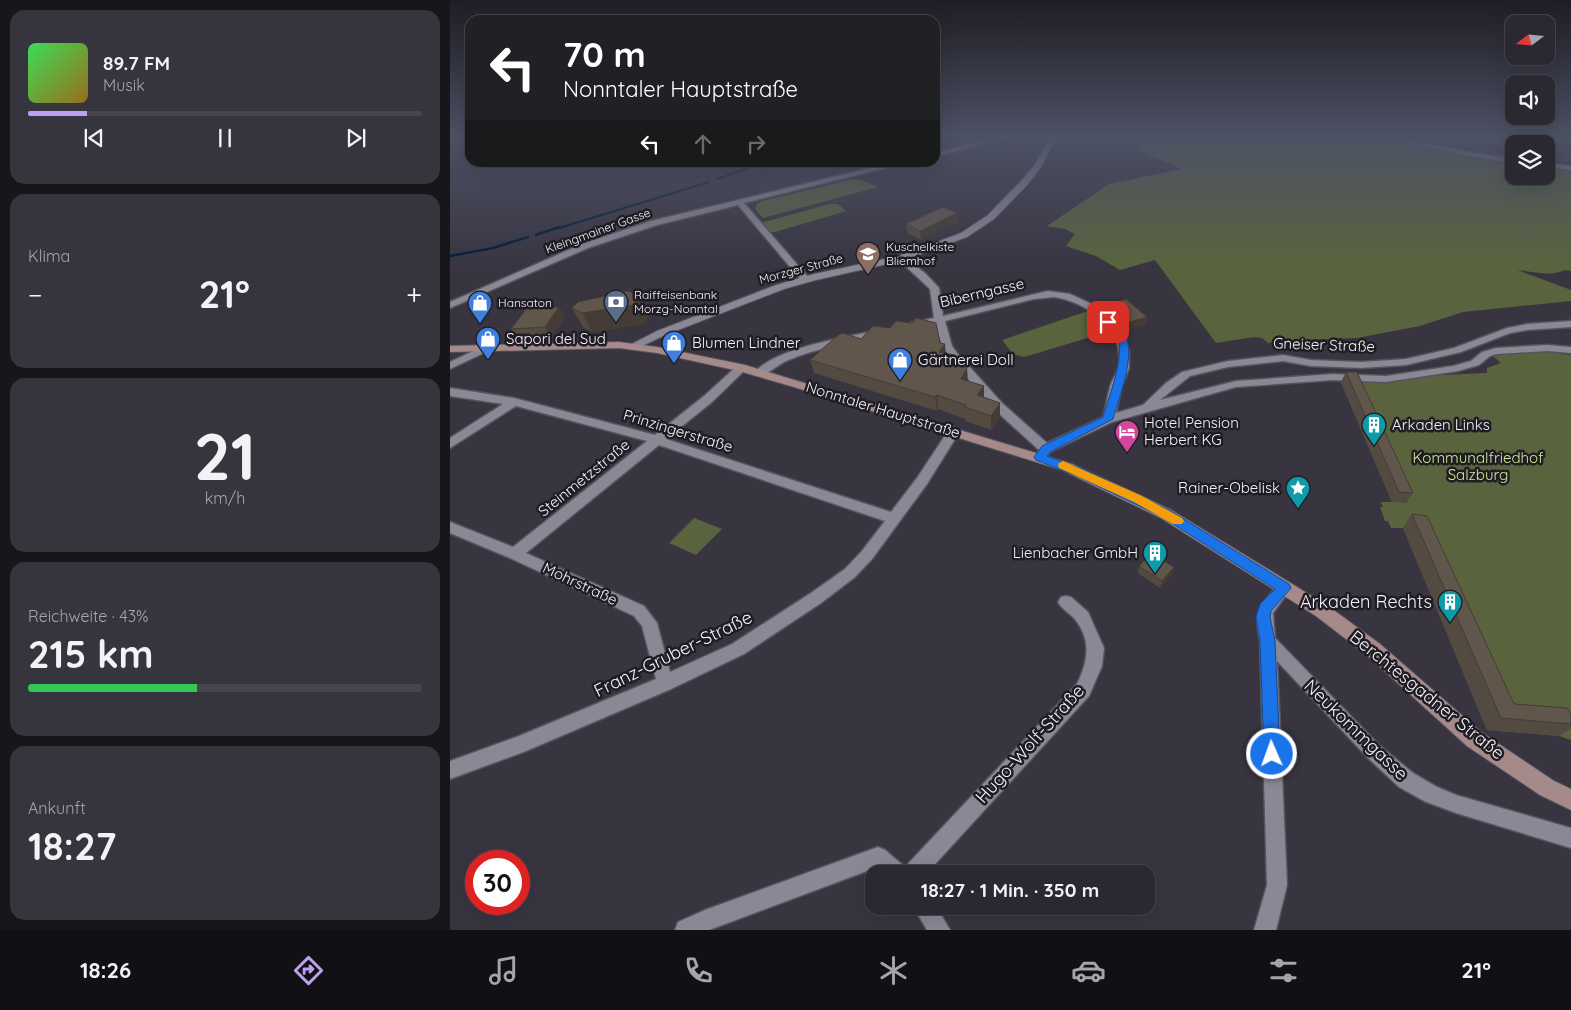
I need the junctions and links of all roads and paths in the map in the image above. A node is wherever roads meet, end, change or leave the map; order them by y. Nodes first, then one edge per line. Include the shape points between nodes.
1 (836, 179) edge
2 (1027, 179) edge
3 (740, 203) junction
4 (902, 258) junction
5 (806, 279) junction
6 (450, 305) edge
7 (939, 319) junction
8 (1571, 324) edge
9 (905, 326) edge
10 (886, 331) edge
11 (634, 346) junction
12 (488, 348) junction
13 (450, 349) edge
14 (1571, 350) edge
15 (450, 366) edge
16 (741, 368) junction
17 (759, 373) junction
18 (450, 392) edge
19 (514, 402) junction
20 (1144, 408) junction
21 (1108, 419) junction
22 (954, 431) junction
23 (657, 440) junction
24 (450, 444) edge
25 (1043, 453) junction
26 (893, 518) junction
27 (450, 527) edge
28 (515, 554) junction
29 (1284, 588) junction
30 (1066, 602) dead end
31 (1268, 641) junction
32 (665, 683) junction
33 (450, 770) edge
34 (1571, 800) edge
35 (1571, 838) edge
36 (887, 865) edge
37 (920, 865) edge
38 (929, 915) edge
39 (686, 930) edge
40 (939, 930) edge
41 (1265, 930) edge

1 - 3 street, Kleingmainer Gasse
2 - 4 street, Morzger Straße via 983,224 964,235
3 - 5 street
3 - 6 street, Kleingmainer Gasse via 617,234
4 - 5 street, Morzger Straße
4 - 7 street via 934,288
5 - 11 street, Morzger Straße via 754,296
7 - 9 street, Biberngasse
7 - 21 street, Biberngasse via 1042,295 1067,296 1093,308 1121,336 1123,344 1124,365
7 - 25 street via 953,355
8 - 20 street, Gneiser Straße via 1508,331 1457,350 1406,362 1361,365 1283,358 1228,364 1186,374
10 - 17 street via 793,355 768,365
11 - 12 main road, Nonntaler Hauptstraße via 580,344
11 - 16 main road, Nonntaler Hauptstraße
12 - 13 main road, Nonntaler Hauptstraße
12 - 15 street
14 - 20 street, Gneiser Straße via 1496,351 1475,363 1454,369 1386,379 1333,377 1250,382
16 - 17 main road, Nonntaler Hauptstraße
16 - 23 street, Steinmetzstraße
17 - 22 main road, Nonntaler Hauptstraße
18 - 19 street, Prinzingerstraße
19 - 23 street, Prinzingerstraße
19 - 24 street
20 - 21 street, Gneiser Straße
21 - 25 street, Gneiser Straße
22 - 25 main road, Nonntaler Hauptstraße
22 - 26 street, Franz-Gruber-Straße via 922,481
23 - 26 street, Prinzingerstraße
23 - 28 street, Steinmetzstraße
25 - 29 main road, Nonntaler Hauptstraße via 1166,514
26 - 32 street, Franz-Gruber-Straße via 850,573 816,598 738,649
27 - 28 street, Mohrstraße
28 - 32 street, Mohrstraße via 639,611 649,623
29 - 31 street via 1265,608 1263,617
29 - 34 main road, Berchtesgadner Straße via 1322,611 1374,650 1474,739
30 - 37 street, Hugo-Wolf-Straße via 1083,617 1096,648 1094,666 1083,690
31 - 35 street, Neukommgasse via 1368,746 1406,780 1456,804
31 - 41 street via 1277,885
32 - 33 street, Franz-Gruber-Straße via 520,745
36 - 39 street via 878,857
38 - 40 street

